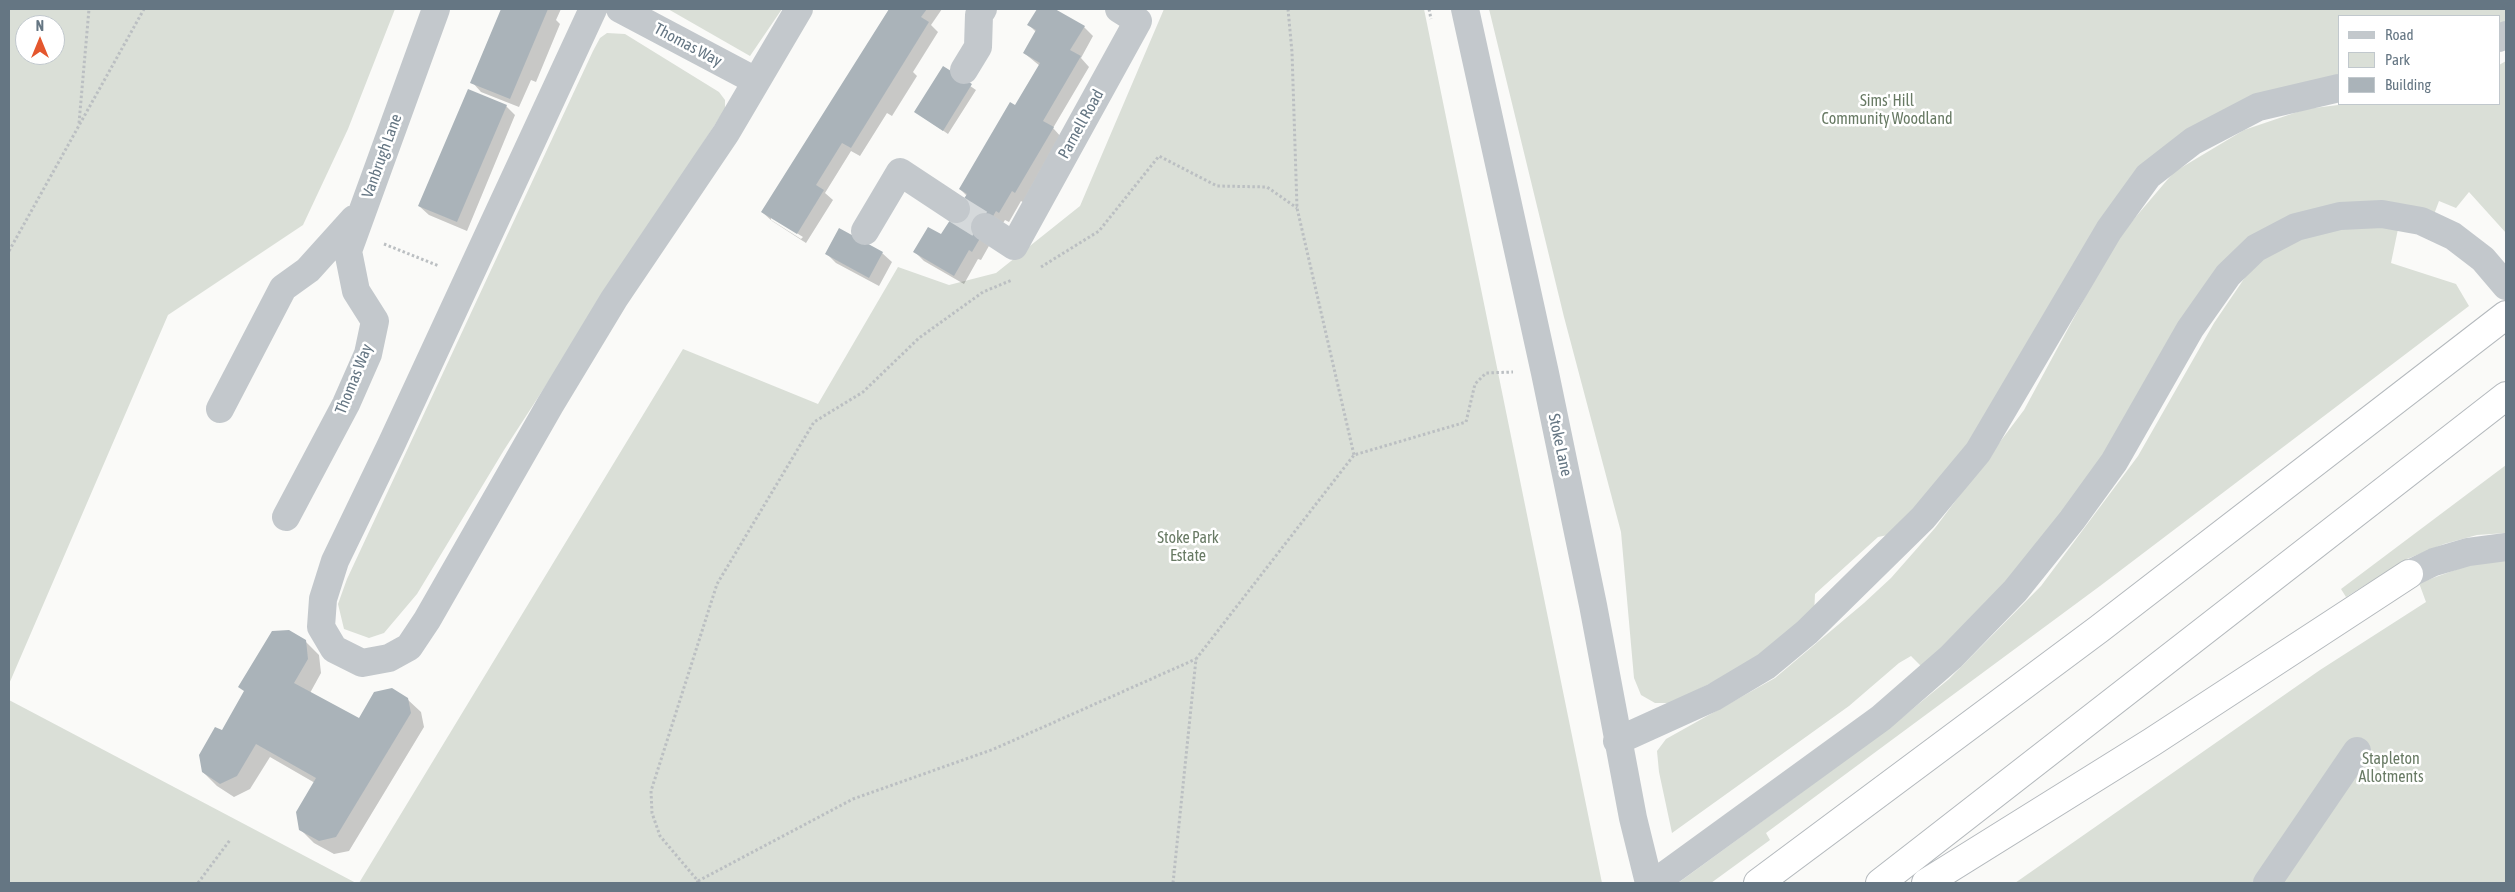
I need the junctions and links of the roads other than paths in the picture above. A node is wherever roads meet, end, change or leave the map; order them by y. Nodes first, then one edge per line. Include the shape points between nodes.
1 (436, 9) edge
2 (593, 9) edge
3 (620, 9) edge
4 (800, 9) edge
5 (983, 9) edge
6 (1119, 9) edge
7 (1465, 9) edge
8 (964, 70) dead end
9 (756, 81) junction
10 (2338, 88) edge
11 (956, 209) tunnel mouth
12 (359, 220) junction
13 (985, 227) tunnel mouth
14 (865, 231) dead end
15 (2506, 286) edge
16 (2506, 315) edge
17 (2506, 396) edge
18 (220, 410) dead end
19 (286, 517) dead end
20 (2506, 547) edge
21 (2409, 574) joint
22 (1617, 741) junction
23 (2357, 751) dead end
24 (1648, 883) edge
25 (1654, 883) edge
26 (1758, 883) edge
27 (1880, 883) edge
28 (1926, 883) edge
29 (2267, 883) edge

1 - 12 street, Vanbrugh Lane
2 - 9 street via 335,561 323,599 321,627 334,649 362,663 389,658 409,646 418,634 550,405 726,133
3 - 9 street, Thomas Way
4 - 9 street
5 - 8 street via 979,15 978,47
6 - 13 street, Parnell Road via 1138,21 1014,246
7 - 22 street, Stoke Lane via 1545,373 1593,605
10 - 22 street via 2258,107 2193,141 2148,176 2109,230 1978,452 1923,518 1807,632 1766,666 1714,697
11 - 14 street via 900,172
12 - 18 street, Vanbrugh Lane via 308,270 283,288
12 - 19 street, Thomas Way via 348,252 356,291 375,321 368,354 346,404
15 - 25 street via 2483,259 2453,236 2421,221 2382,214 2340,216 2296,227 2256,248 2228,274 2190,329 2114,462 2015,591 1951,658 1881,718
16 - 26 highway via 2099,630
17 - 27 highway
20 - 21 street via 2468,552 2434,562
21 - 28 highway via 2152,742
22 - 24 street, Stoke Lane
23 - 29 street

